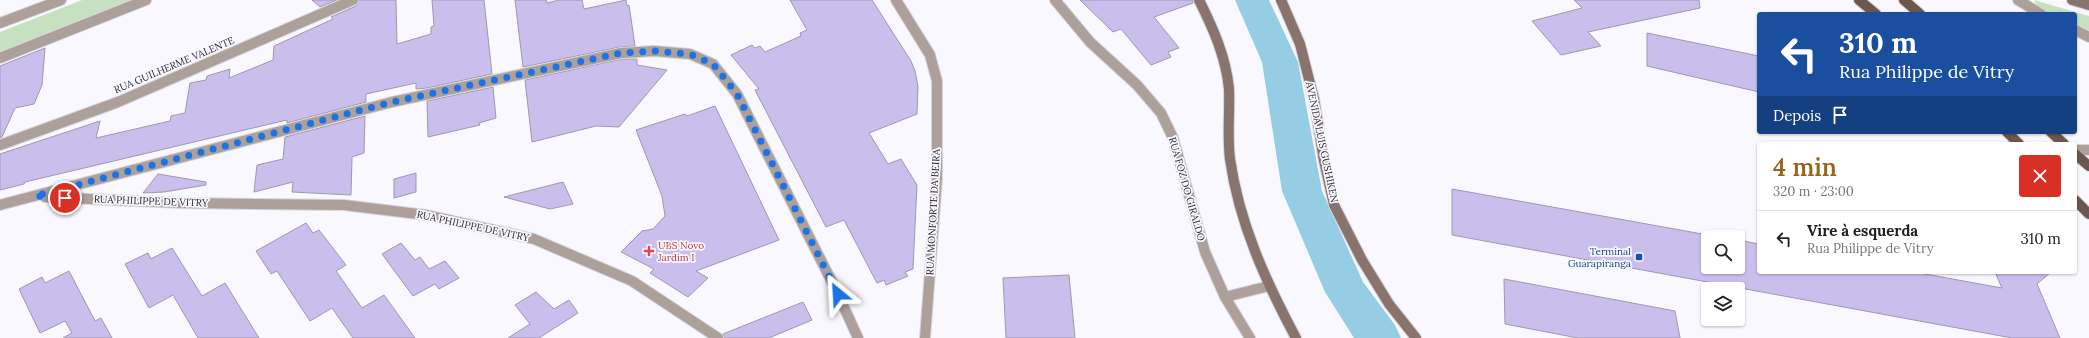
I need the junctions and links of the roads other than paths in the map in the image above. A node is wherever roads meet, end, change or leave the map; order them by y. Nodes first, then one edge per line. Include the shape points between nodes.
1 (61, 0) edge
2 (146, 0) edge
3 (353, 0) edge
4 (896, 0) edge
5 (1055, 0) edge
6 (1199, 0) edge
7 (1281, 0) edge
8 (1859, 0) edge
9 (1904, 0) edge
10 (2018, 0) edge
11 (2072, 0) edge
12 (2089, 5) edge
13 (1874, 12) edge
14 (1918, 12) edge
15 (2038, 12) edge
16 (0, 23) edge
17 (2077, 31) edge
18 (2089, 37) edge
19 (0, 58) edge
20 (2008, 134) edge
21 (2053, 134) edge
22 (2017, 142) edge
23 (2062, 142) edge
24 (0, 145) edge
25 (2077, 150) edge
26 (2089, 150) edge
27 (2077, 156) edge
28 (2089, 166) edge
29 (35, 196) junction
30 (2077, 202) edge
31 (0, 205) edge
32 (2089, 214) edge
33 (1269, 286) junction
34 (1225, 297) junction
35 (718, 338) edge
36 (858, 338) edge
37 (924, 338) edge
38 (1250, 338) edge
39 (1296, 338) edge
40 (1416, 338) edge

1 - 16 street
2 - 19 street
3 - 24 street, RUA GUILHERME VALENTE via 118,102
4 - 37 street, RUA MONFORTE DA BEIRA via 930,55 937,82 937,178
5 - 34 street, RUA FOZ DO GIRALDO via 1090,42 1137,85 1161,113 1173,138 1205,252
6 - 33 main road via 1221,51 1228,78 1229,158 1241,213
7 - 40 main road, AVENIDA LUIS GUSHIKEN via 1302,51 1334,205 1362,260 1389,304
8 - 13 main road
9 - 14 main road
10 - 15 street
11 - 12 main road
17 - 18 street
20 - 22 main road
21 - 23 main road
25 - 26 street
27 - 28 main road
29 - 31 street
29 - 35 street, RUA PHILIPPE DE VITRY via 183,203 344,205 426,215 541,242 632,281
29 - 36 street via 400,101 621,53 654,51 690,54 713,64 737,94
30 - 32 main road
33 - 34 street
33 - 39 main road
34 - 38 street, RUA FOZ DO GIRALDO

